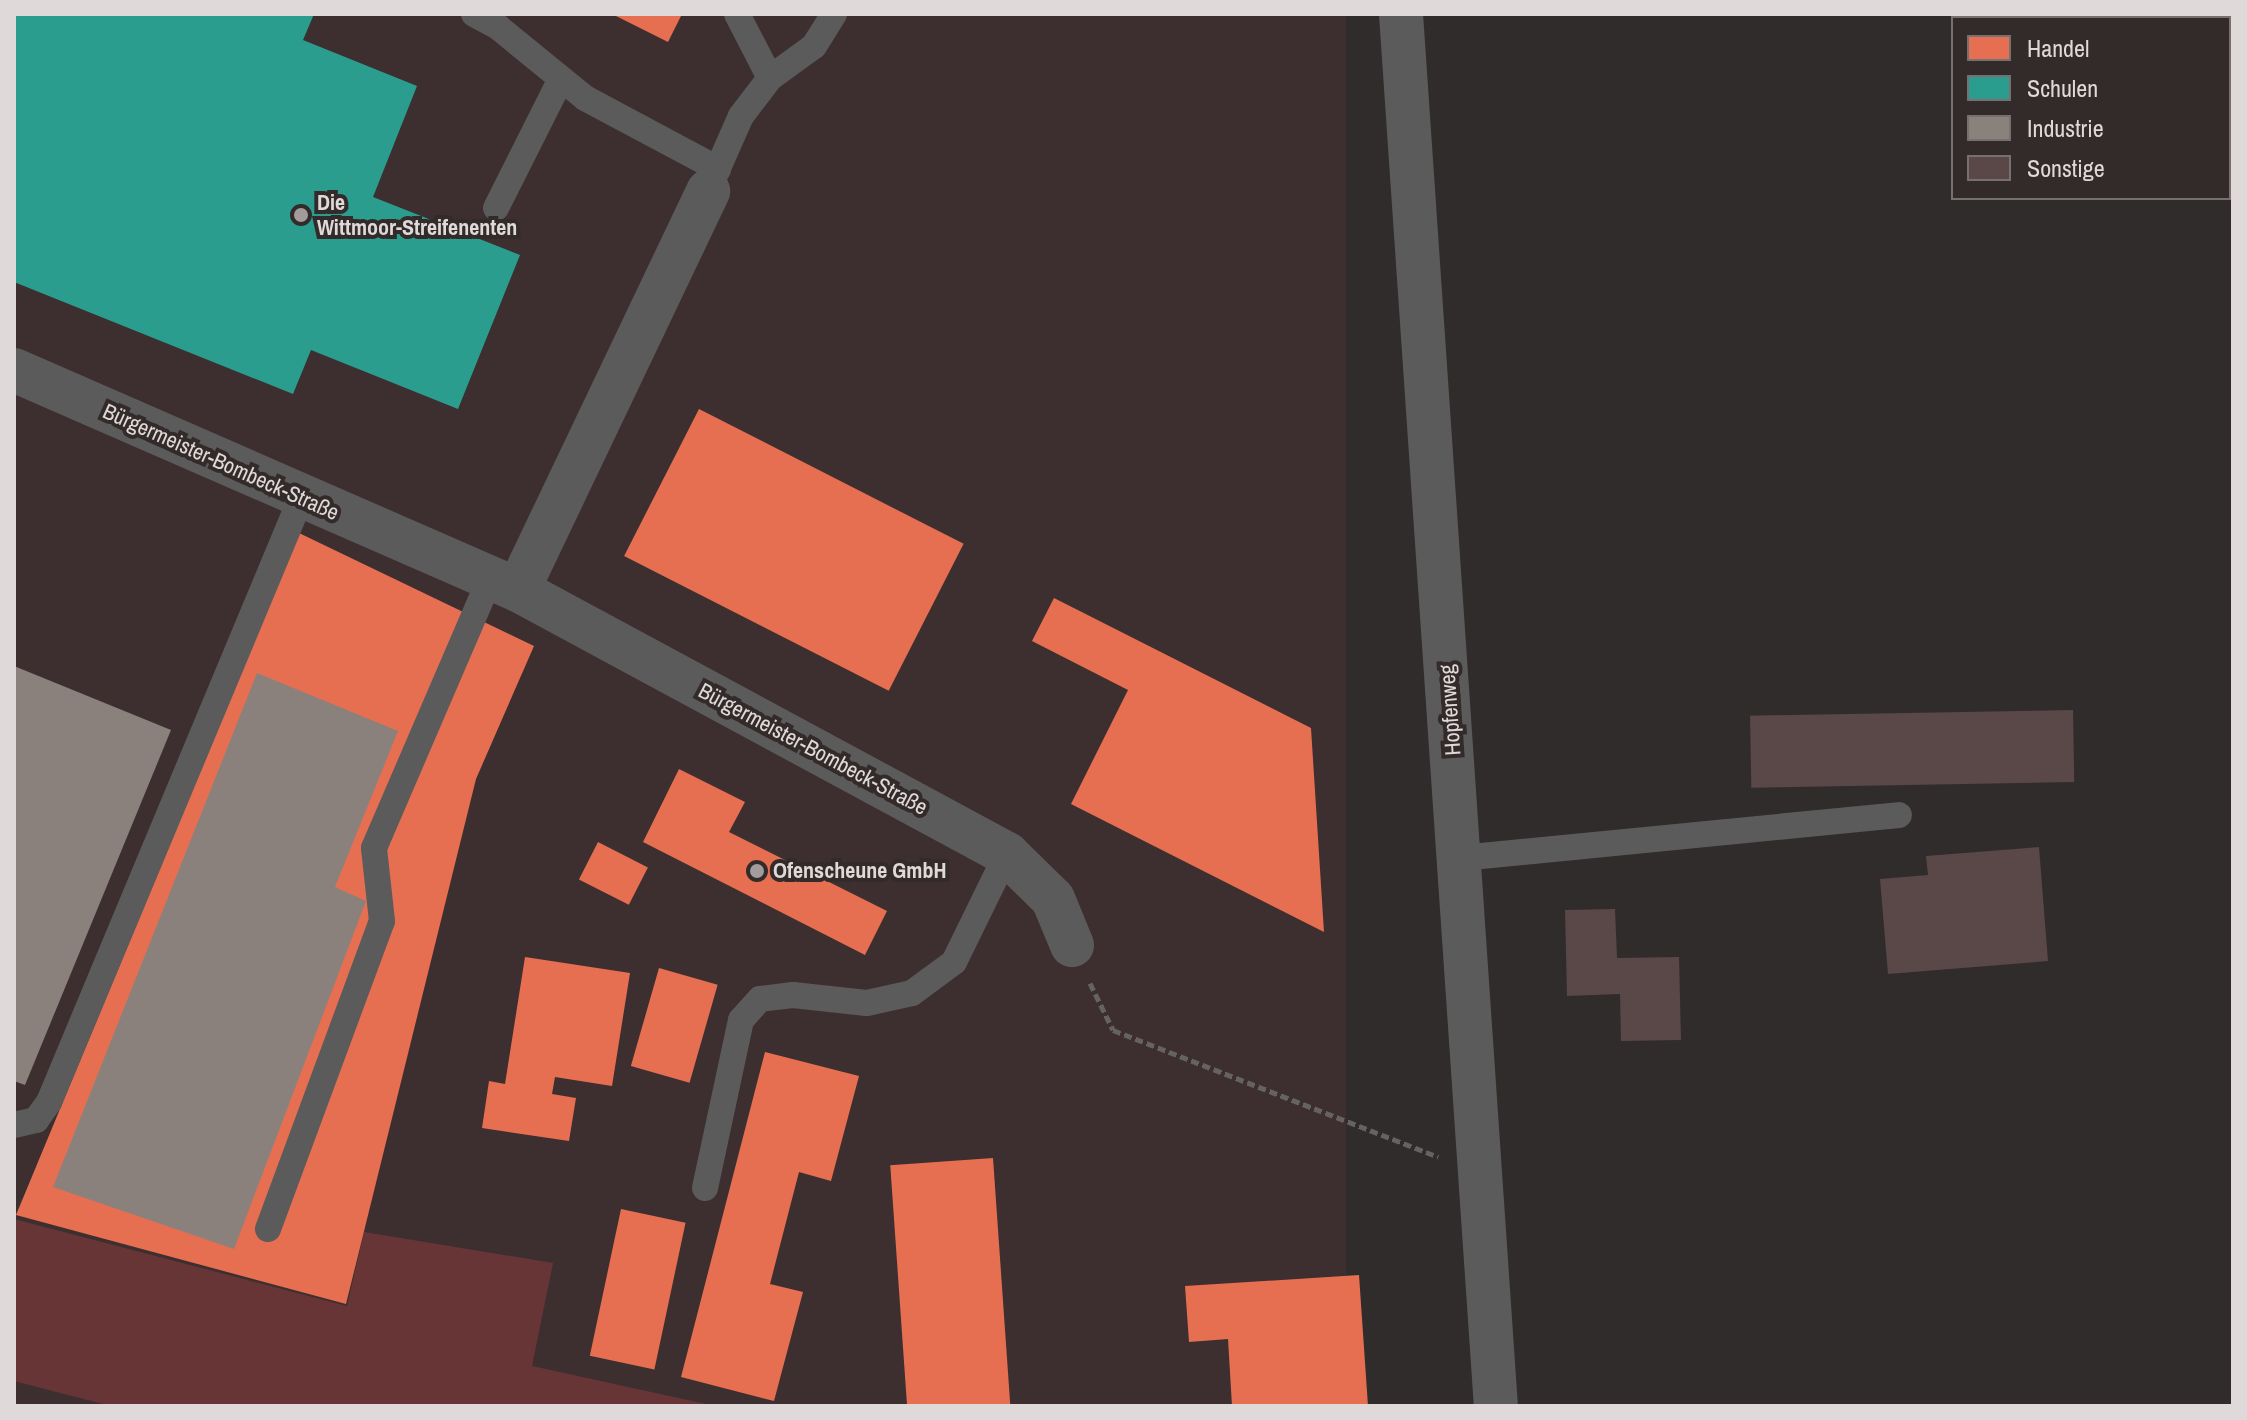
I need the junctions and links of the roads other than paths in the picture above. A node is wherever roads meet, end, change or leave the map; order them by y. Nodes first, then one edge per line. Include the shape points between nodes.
1 (474, 14) edge
2 (737, 14) edge
3 (834, 14) edge
4 (1401, 14) edge
5 (770, 78) junction
6 (561, 79) junction
7 (713, 180) junction
8 (496, 208) dead end
9 (14, 370) edge
10 (301, 498) junction
11 (504, 584) junction
12 (1899, 815) dead end
13 (1007, 854) junction
14 (1461, 858) junction
15 (1072, 945) road end
16 (14, 1125) edge
17 (705, 1188) dead end
18 (268, 1229) dead end
19 (1496, 1406) edge

1 - 6 lane
2 - 5 lane
3 - 5 lane via 814,46
4 - 14 street, Hopfenweg
5 - 7 lane via 741,116
6 - 7 lane
6 - 8 lane
7 - 11 street
9 - 10 street, Bürgermeister-Bombeck-Straße
10 - 11 street, Bürgermeister-Bombeck-Straße
10 - 16 lane via 49,1102 36,1120
11 - 13 street, Bürgermeister-Bombeck-Straße
11 - 18 lane via 374,848 382,921
12 - 14 lane
13 - 15 street, Bürgermeister-Bombeck-Straße via 1053,899
13 - 17 lane via 954,962 912,993 867,1003 793,995 760,999 750,1009 741,1020
14 - 19 street, Hopfenweg

